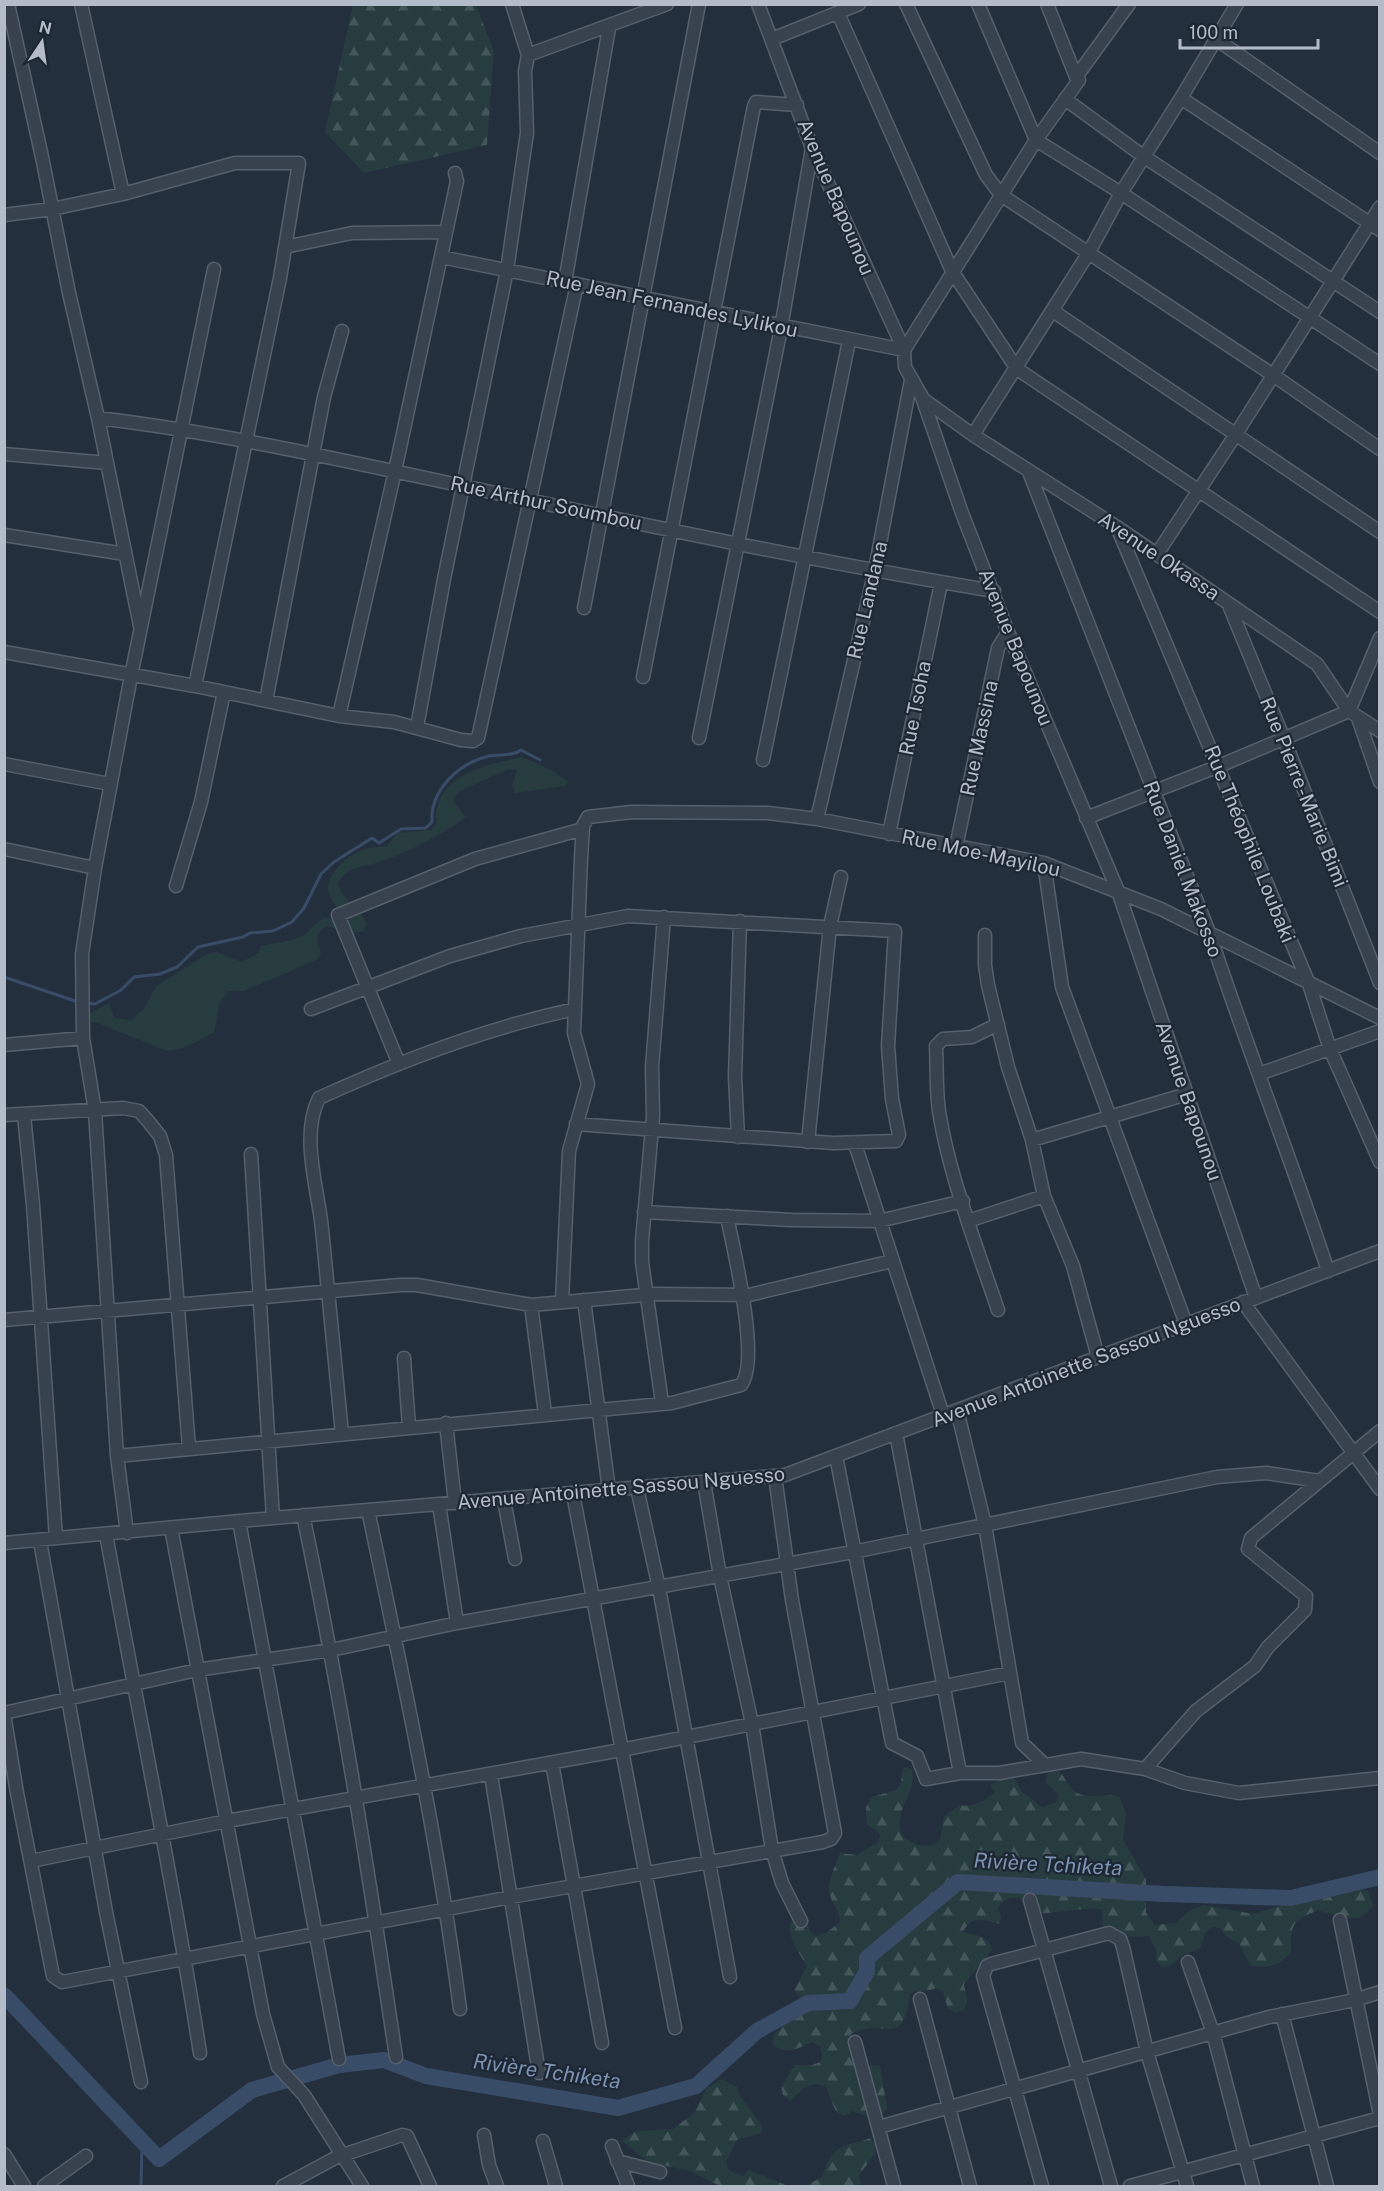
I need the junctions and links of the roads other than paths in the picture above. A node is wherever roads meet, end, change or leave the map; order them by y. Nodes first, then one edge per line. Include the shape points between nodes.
1 (8, 4) edge
2 (81, 4) edge
3 (512, 4) edge
4 (667, 4) edge
5 (699, 4) edge
6 (758, 4) edge
7 (859, 4) edge
8 (906, 4) edge
9 (978, 4) edge
10 (1047, 4) edge
11 (1237, 4) edge
12 (1128, 5) edge
13 (838, 13) junction
14 (609, 28) junction
15 (772, 39) junction
16 (1216, 39) junction
17 (528, 56) junction
18 (1076, 77) junction
19 (1181, 98) junction
20 (1065, 99) junction
21 (797, 105) junction
22 (1035, 140) junction
23 (812, 148) junction
24 (1380, 153) edge
25 (1143, 156) junction
26 (455, 173) dead end
27 (1121, 193) junction
28 (123, 194) junction
29 (1001, 195) junction
30 (1380, 207) edge
31 (52, 209) junction
32 (4, 215) edge
33 (1374, 227) edge
34 (445, 232) junction
35 (285, 248) junction
36 (1088, 254) junction
37 (441, 256) junction
38 (214, 270) dead end
39 (507, 270) junction
40 (952, 272) junction
41 (1333, 280) junction
42 (571, 283) junction
43 (644, 298) junction
44 (1053, 311) junction
45 (1380, 312) edge
46 (713, 314) junction
47 (1309, 317) junction
48 (781, 328) junction
49 (342, 331) dead end
50 (849, 341) junction
51 (904, 351) junction
52 (1380, 364) edge
53 (1017, 369) junction
54 (1273, 375) junction
55 (911, 380) junction
56 (922, 397) junction
57 (98, 418) junction
58 (184, 429) junction
59 (1236, 434) junction
60 (973, 435) junction
61 (244, 441) junction
62 (1380, 449) edge
63 (315, 453) junction
64 (4, 454) edge
65 (107, 463) junction
66 (395, 471) junction
67 (1029, 472) junction
68 (463, 486) junction
69 (1198, 493) junction
70 (532, 501) junction
71 (604, 515) junction
72 (1117, 527) junction
73 (671, 530) junction
74 (1380, 532) edge
75 (4, 535) edge
76 (738, 544) junction
77 (125, 554) junction
78 (1157, 554) junction
79 (807, 556) junction
80 (875, 570) junction
81 (941, 583) junction
82 (994, 591) junction
83 (1227, 602) junction
84 (584, 608) dead end
85 (1380, 612) edge
86 (1008, 632) junction
87 (141, 633) junction
88 (1380, 638) edge
89 (4, 652) edge
90 (131, 676) junction
91 (643, 677) dead end
92 (195, 686) junction
93 (224, 692) junction
94 (266, 700) junction
95 (1353, 714) junction
96 (339, 716) junction
97 (417, 727) junction
98 (1380, 731) edge
99 (699, 738) dead end
100 (1284, 739) junction
101 (763, 760) dead end
102 (4, 764) edge
103 (1219, 766) junction
104 (1380, 782) edge
105 (110, 784) junction
106 (1154, 791) junction
107 (1086, 818) junction
108 (817, 819) junction
109 (585, 823) junction
110 (889, 834) junction
111 (956, 847) junction
112 (4, 849) edge
113 (1044, 863) junction
114 (95, 868) junction
115 (841, 877) dead end
116 (176, 886) dead end
117 (1118, 891) junction
118 (664, 917) junction
119 (740, 921) junction
120 (579, 923) junction
121 (830, 926) junction
122 (985, 935) dead end
123 (1210, 935) junction
124 (1309, 984) junction
125 (1380, 984) edge
126 (368, 987) junction
127 (311, 1009) dead end
128 (575, 1009) junction
129 (1380, 1018) edge
130 (998, 1024) junction
131 (1380, 1031) edge
132 (83, 1038) junction
133 (4, 1045) edge
134 (1330, 1049) junction
135 (399, 1064) junction
136 (1259, 1074) junction
137 (1187, 1094) junction
138 (95, 1111) junction
139 (24, 1114) junction
140 (4, 1115) edge
141 (1112, 1119) junction
142 (576, 1124) junction
143 (652, 1131) junction
144 (738, 1137) junction
145 (1032, 1140) junction
146 (808, 1142) junction
147 (855, 1144) junction
148 (250, 1154) dead end
149 (1380, 1162) edge
150 (1044, 1196) junction
151 (963, 1201) junction
152 (644, 1212) junction
153 (727, 1216) junction
154 (879, 1221) junction
155 (968, 1221) junction
156 (1380, 1251) edge
157 (892, 1261) junction
158 (1328, 1271) junction
159 (328, 1292) junction
160 (646, 1295) junction
161 (742, 1295) junction
162 (1256, 1298) junction
163 (260, 1299) junction
164 (584, 1300) junction
165 (562, 1301) junction
166 (1243, 1302) junction
167 (179, 1305) junction
168 (531, 1305) junction
169 (998, 1310) dead end
170 (108, 1311) junction
171 (40, 1317) junction
172 (4, 1320) edge
173 (1186, 1324) junction
174 (1098, 1357) junction
175 (404, 1358) dead end
176 (662, 1403) junction
177 (599, 1409) junction
178 (957, 1410) junction
179 (545, 1414) junction
180 (943, 1415) junction
181 (446, 1424) junction
182 (410, 1427) junction
183 (1380, 1431) edge
184 (896, 1433) junction
185 (342, 1434) junction
186 (269, 1441) junction
187 (189, 1448) junction
188 (1353, 1453) junction
189 (117, 1456) junction
190 (836, 1456) junction
191 (780, 1475) junction
192 (1318, 1481) junction
193 (704, 1482) junction
194 (637, 1488) junction
195 (1380, 1489) edge
196 (609, 1490) junction
197 (573, 1494) junction
198 (504, 1500) junction
199 (455, 1503) junction
200 (439, 1504) junction
201 (368, 1510) junction
202 (303, 1515) junction
203 (273, 1518) junction
204 (238, 1521) junction
205 (985, 1525) junction
206 (171, 1528) junction
207 (127, 1533) junction
208 (106, 1534) junction
209 (56, 1538) junction
210 (917, 1539) junction
211 (40, 1541) junction
212 (4, 1544) edge
213 (853, 1552) junction
214 (515, 1559) dead end
215 (788, 1564) junction
216 (720, 1576) junction
217 (659, 1587) junction
218 (591, 1600) junction
219 (457, 1623) junction
220 (396, 1637) junction
221 (331, 1650) junction
222 (264, 1661) junction
223 (197, 1670) junction
224 (1010, 1673) junction
225 (132, 1684) junction
226 (944, 1687) junction
227 (884, 1698) junction
228 (69, 1701) junction
229 (814, 1711) junction
230 (4, 1713) edge
231 (752, 1724) junction
232 (684, 1738) junction
233 (621, 1750) junction
234 (552, 1763) junction
235 (1044, 1764) junction
236 (1145, 1769) junction
237 (960, 1773) junction
238 (491, 1775) junction
239 (1380, 1778) edge
240 (426, 1787) junction
241 (358, 1798) junction
242 (294, 1809) junction
243 (227, 1821) junction
244 (163, 1834) junction
245 (96, 1847) junction
246 (772, 1850) junction
247 (31, 1861) junction
248 (710, 1861) junction
249 (646, 1872) junction
250 (575, 1885) junction
251 (510, 1897) junction
252 (1030, 1900) dead end
253 (447, 1909) junction
254 (1340, 1920) dead end
255 (801, 1921) dead end
256 (376, 1923) junction
257 (314, 1934) junction
258 (251, 1946) junction
259 (1044, 1948) junction
260 (186, 1960) junction
261 (1188, 1962) dead end
262 (119, 1973) junction
263 (730, 1977) dead end
264 (1380, 1992) edge
265 (920, 1998) dead end
266 (1355, 2000) junction
267 (460, 2008) dead end
268 (1282, 2014) junction
269 (675, 2028) dead end
270 (1213, 2033) junction
271 (855, 2042) dead end
272 (602, 2043) dead end
273 (1147, 2052) junction
274 (200, 2053) dead end
275 (396, 2057) dead end
276 (339, 2059) dead end
277 (1080, 2072) junction
278 (539, 2073) dead end
279 (141, 2082) dead end
280 (1015, 2090) junction
281 (949, 2108) junction
282 (1380, 2116) edge
283 (879, 2127) junction
284 (484, 2134) dead end
285 (1313, 2136) junction
286 (543, 2141) dead end
287 (612, 2146) dead end
288 (4, 2154) edge
289 (1244, 2155) junction
290 (86, 2156) dead end
291 (342, 2156) junction
292 (617, 2161) junction
293 (660, 2172) dead end
294 (1183, 2172) junction
295 (297, 2183) edge
296 (24, 2187) edge
297 (44, 2187) edge
298 (283, 2187) edge
299 (362, 2187) edge
300 (430, 2187) edge
301 (496, 2187) edge
302 (556, 2187) edge
303 (628, 2187) edge
304 (894, 2187) edge
305 (970, 2187) edge
306 (1042, 2187) edge
307 (1111, 2187) edge
308 (1130, 2187) edge
309 (1187, 2187) edge
310 (1253, 2187) edge
311 (1327, 2187) edge

1 - 31 street
2 - 28 street
3 - 17 street
4 - 14 street
5 - 43 street
6 - 15 street, Avenue Bapounou
7 - 13 street
8 - 29 street via 986,175
9 - 22 street
10 - 18 street
11 - 16 street
12 - 18 street
13 - 15 street
13 - 40 street
14 - 17 street
14 - 42 street
15 - 21 street, Avenue Bapounou
16 - 19 street
16 - 24 street
17 - 39 street via 526,133
18 - 20 street via 1078,80
19 - 25 street
19 - 33 street
20 - 22 street
20 - 25 street
21 - 23 street, Avenue Bapounou
21 - 46 street via 762,101 753,105
22 - 27 street
22 - 29 street
23 - 48 street
23 - 51 street, Avenue Bapounou
25 - 27 street
25 - 41 street
26 - 34 street via 457,181
27 - 36 street
27 - 47 street
28 - 31 street
28 - 35 street via 235,163 299,163
29 - 36 street
29 - 40 street
30 - 33 street
31 - 32 street
31 - 57 street
33 - 41 street
34 - 35 street via 352,233
34 - 37 street
35 - 61 street
36 - 44 street
36 - 54 street
37 - 39 street, Rue Jean Fernandes Lylikou
37 - 66 street
38 - 58 street
39 - 42 street, Rue Jean Fernandes Lylikou
39 - 68 street
40 - 51 street
40 - 53 street
41 - 45 street
41 - 47 street
42 - 43 street, Rue Jean Fernandes Lylikou
42 - 70 street
43 - 46 street, Rue Jean Fernandes Lylikou
43 - 71 street
44 - 53 street
44 - 59 street
46 - 48 street, Rue Jean Fernandes Lylikou
46 - 73 street
47 - 52 street
47 - 54 street
48 - 50 street, Rue Jean Fernandes Lylikou
48 - 76 street
49 - 63 street via 324,397
50 - 51 street, Rue Jean Fernandes Lylikou
50 - 79 street
51 - 55 street, Avenue Bapounou
53 - 60 street
53 - 69 street
54 - 59 street
54 - 62 street
55 - 56 street, Avenue Bapounou
55 - 80 street, Rue Landana
56 - 60 street, Avenue Okassa
56 - 82 street, Avenue Bapounou
57 - 58 street, Rue Arthur Soumbou
57 - 65 street
58 - 61 street, Rue Arthur Soumbou
58 - 87 street
59 - 69 street
59 - 74 street
60 - 67 street, Avenue Okassa
61 - 63 street, Rue Arthur Soumbou
61 - 92 street
63 - 66 street, Rue Arthur Soumbou
63 - 94 street
64 - 65 street
65 - 77 street
66 - 68 street, Rue Arthur Soumbou
66 - 96 street
67 - 72 street, Avenue Okassa
67 - 106 street, Rue Daniel Makosso
68 - 70 street, Rue Arthur Soumbou
68 - 97 street
69 - 78 street
69 - 85 street
70 - 71 street, Rue Arthur Soumbou
70 - 97 street via 481,734 473,741
71 - 73 street, Rue Arthur Soumbou
71 - 84 street
72 - 78 street, Avenue Okassa
72 - 103 street, Rue Théophile Loubaki
73 - 76 street, Rue Arthur Soumbou
73 - 91 street
75 - 77 street
76 - 79 street, Rue Arthur Soumbou
76 - 99 street
77 - 87 street
78 - 83 street, Avenue Okassa
79 - 80 street, Rue Arthur Soumbou
79 - 101 street
80 - 81 street, Rue Arthur Soumbou
80 - 108 street, Rue Landana
81 - 82 street, Rue Arthur Soumbou
81 - 110 street, Rue Tsoha
82 - 86 street, Avenue Bapounou
83 - 95 street, Avenue Okassa via 1317,664
83 - 100 street, Rue Pierre-Marie Bimi
86 - 107 street, Avenue Bapounou
86 - 111 street, Rue Massina via 998,648
87 - 90 street
88 - 95 street
89 - 90 street
90 - 92 street
90 - 105 street
92 - 93 street
93 - 94 street
93 - 116 street via 201,802
94 - 96 street
95 - 98 street, Avenue Okassa
95 - 100 street
95 - 104 street
96 - 97 street
100 - 103 street
100 - 125 street, Rue Pierre-Marie Bimi
102 - 105 street
103 - 106 street
103 - 124 street, Rue Théophile Loubaki
105 - 114 street
106 - 107 street
106 - 123 street, Rue Daniel Makosso
107 - 117 street, Avenue Bapounou
108 - 109 street, Rue Moe-Mayilou via 768,813 632,812
108 - 110 street, Rue Moe-Mayilou
109 - 120 street
109 - 126 street, Rue Moe-Mayilou via 475,859 338,915
110 - 111 street, Rue Moe-Mayilou
111 - 113 street, Rue Moe-Mayilou
112 - 114 street
113 - 117 street, Rue Moe-Mayilou
113 - 141 street via 1062,987
114 - 132 street via 82,954
115 - 121 street
117 - 123 street, Rue Moe-Mayilou
117 - 137 street, Avenue Bapounou
118 - 119 street
118 - 120 street via 628,916
118 - 143 street via 652,1067
119 - 121 street
119 - 144 street via 735,1077
120 - 126 street via 450,956
120 - 128 street
121 - 146 street
121 - 147 street via 891,929 896,938 888,1046 899,1137 896,1141
122 - 130 street via 985,965
123 - 124 street, Rue Moe-Mayilou
123 - 136 street, Rue Daniel Makosso
124 - 129 street, Rue Moe-Mayilou
124 - 134 street, Rue Théophile Loubaki
126 - 127 street
126 - 135 street
128 - 135 street via 518,1021
128 - 142 street via 574,1043 588,1084
130 - 145 street
130 - 151 street via 972,1037 943,1039 936,1047 939,1110
131 - 134 street
132 - 133 street
132 - 138 street
134 - 136 street
134 - 149 street, Rue Théophile Loubaki
135 - 159 street via 320,1098 314,1107 312,1154
136 - 158 street, Rue Daniel Makosso
137 - 141 street
137 - 162 street, Avenue Bapounou
138 - 139 street
138 - 167 street via 123,1108 139,1112 160,1136 166,1155
138 - 170 street
139 - 140 street
139 - 171 street
141 - 145 street
141 - 173 street
142 - 143 street
142 - 165 street via 566,1185
143 - 144 street
143 - 152 street
144 - 146 street
145 - 150 street
146 - 147 street
147 - 154 street
148 - 163 street
150 - 155 street
150 - 174 street via 1073,1266
151 - 154 street
151 - 155 street
152 - 153 street
152 - 160 street via 642,1262
153 - 154 street
153 - 161 street
154 - 157 street
155 - 169 street
156 - 158 street, Avenue Antoinette Sassou Nguesso
157 - 161 street
157 - 180 street
158 - 162 street, Avenue Antoinette Sassou Nguesso
159 - 163 street
159 - 168 street via 417,1285
159 - 185 street
160 - 161 street
160 - 164 street
160 - 176 street
161 - 176 street via 747,1324 745,1381 716,1393
162 - 166 street, Avenue Antoinette Sassou Nguesso
163 - 167 street
163 - 186 street
164 - 165 street
164 - 177 street
165 - 168 street
166 - 173 street, Avenue Antoinette Sassou Nguesso
166 - 188 street
167 - 170 street
167 - 187 street
168 - 179 street
170 - 171 street
170 - 189 street
171 - 172 street
171 - 209 street
173 - 174 street, Avenue Antoinette Sassou Nguesso
174 - 178 street, Avenue Antoinette Sassou Nguesso
175 - 182 street
176 - 177 street
177 - 179 street
177 - 196 street
178 - 180 street, Avenue Antoinette Sassou Nguesso
178 - 205 street
179 - 181 street
180 - 184 street, Avenue Antoinette Sassou Nguesso
181 - 182 street
181 - 199 street
182 - 185 street
183 - 188 street
184 - 190 street, Avenue Antoinette Sassou Nguesso
184 - 210 street
185 - 186 street
186 - 187 street
186 - 203 street
187 - 189 street
188 - 192 street
188 - 195 street
189 - 207 street
190 - 191 street, Avenue Antoinette Sassou Nguesso
190 - 213 street
191 - 193 street, Avenue Antoinette Sassou Nguesso
191 - 215 street
192 - 205 street via 1266,1473 1241,1474
192 - 236 street via 1251,1538 1248,1549 1306,1596 1305,1610 1255,1666 1196,1711
193 - 194 street, Avenue Antoinette Sassou Nguesso
193 - 216 street
194 - 196 street, Avenue Antoinette Sassou Nguesso
194 - 217 street
196 - 197 street, Avenue Antoinette Sassou Nguesso
197 - 198 street, Avenue Antoinette Sassou Nguesso
197 - 218 street
198 - 199 street, Avenue Antoinette Sassou Nguesso
198 - 214 street
199 - 200 street, Avenue Antoinette Sassou Nguesso
200 - 201 street, Avenue Antoinette Sassou Nguesso
200 - 219 street
201 - 202 street, Avenue Antoinette Sassou Nguesso
201 - 220 street
202 - 203 street, Avenue Antoinette Sassou Nguesso
202 - 221 street
203 - 204 street, Avenue Antoinette Sassou Nguesso
204 - 206 street, Avenue Antoinette Sassou Nguesso
204 - 222 street
205 - 210 street
205 - 224 street
206 - 207 street, Avenue Antoinette Sassou Nguesso
206 - 223 street
207 - 208 street, Avenue Antoinette Sassou Nguesso
208 - 209 street, Avenue Antoinette Sassou Nguesso
208 - 225 street
209 - 211 street, Avenue Antoinette Sassou Nguesso
210 - 213 street
210 - 226 street
211 - 212 street, Avenue Antoinette Sassou Nguesso
211 - 228 street
213 - 215 street
213 - 227 street
215 - 216 street
215 - 229 street
216 - 217 street
216 - 231 street
217 - 218 street
217 - 232 street
218 - 219 street
218 - 233 street
219 - 220 street
220 - 221 street
220 - 240 street
221 - 222 street
221 - 241 street
222 - 223 street
222 - 242 street
223 - 225 street
223 - 243 street
224 - 226 street
224 - 235 street via 1022,1743
225 - 228 street
225 - 244 street
226 - 227 street
226 - 237 street
227 - 229 street
227 - 237 street via 892,1743 917,1756 926,1779
228 - 230 street
228 - 245 street
229 - 231 street
229 - 246 street via 835,1833 823,1842
230 - 247 street
231 - 232 street
231 - 246 street
232 - 233 street
232 - 248 street
233 - 234 street
233 - 249 street
234 - 238 street
234 - 250 street
235 - 236 street via 1081,1759
235 - 237 street via 984,1775
236 - 239 street via 1185,1783 1239,1793
238 - 240 street
238 - 251 street
240 - 241 street
240 - 253 street
241 - 242 street
241 - 256 street
242 - 243 street
242 - 257 street
243 - 244 street
243 - 258 street
244 - 245 street
244 - 260 street
245 - 247 street
245 - 262 street
246 - 248 street
246 - 255 street via 782,1883
247 - 262 street via 55,1979 62,1982
248 - 249 street
248 - 263 street
249 - 250 street
249 - 269 street
250 - 251 street
250 - 272 street
251 - 253 street
251 - 278 street
252 - 259 street
253 - 256 street
253 - 267 street
254 - 266 street
256 - 257 street
256 - 275 street
257 - 258 street
257 - 276 street
258 - 260 street
258 - 291 street via 263,2014 278,2067 304,2096
259 - 273 street via 1109,1933 1120,1939
259 - 277 street
259 - 280 street via 991,1964 983,1976
260 - 262 street
260 - 274 street
261 - 270 street
262 - 279 street
264 - 266 street
265 - 281 street
266 - 268 street
266 - 282 street
268 - 270 street
268 - 285 street
270 - 273 street
270 - 289 street
271 - 283 street
273 - 277 street
273 - 294 street
277 - 280 street
277 - 307 street
280 - 281 street
280 - 306 street
281 - 283 street
281 - 305 street
282 - 285 street
283 - 304 street
284 - 301 street
285 - 289 street
285 - 311 street
286 - 302 street
287 - 292 street
288 - 296 street
289 - 294 street
289 - 310 street
290 - 297 street
291 - 295 street
291 - 299 street
291 - 300 street via 405,2135
292 - 293 street
292 - 303 street
294 - 308 street
294 - 309 street
295 - 298 street

